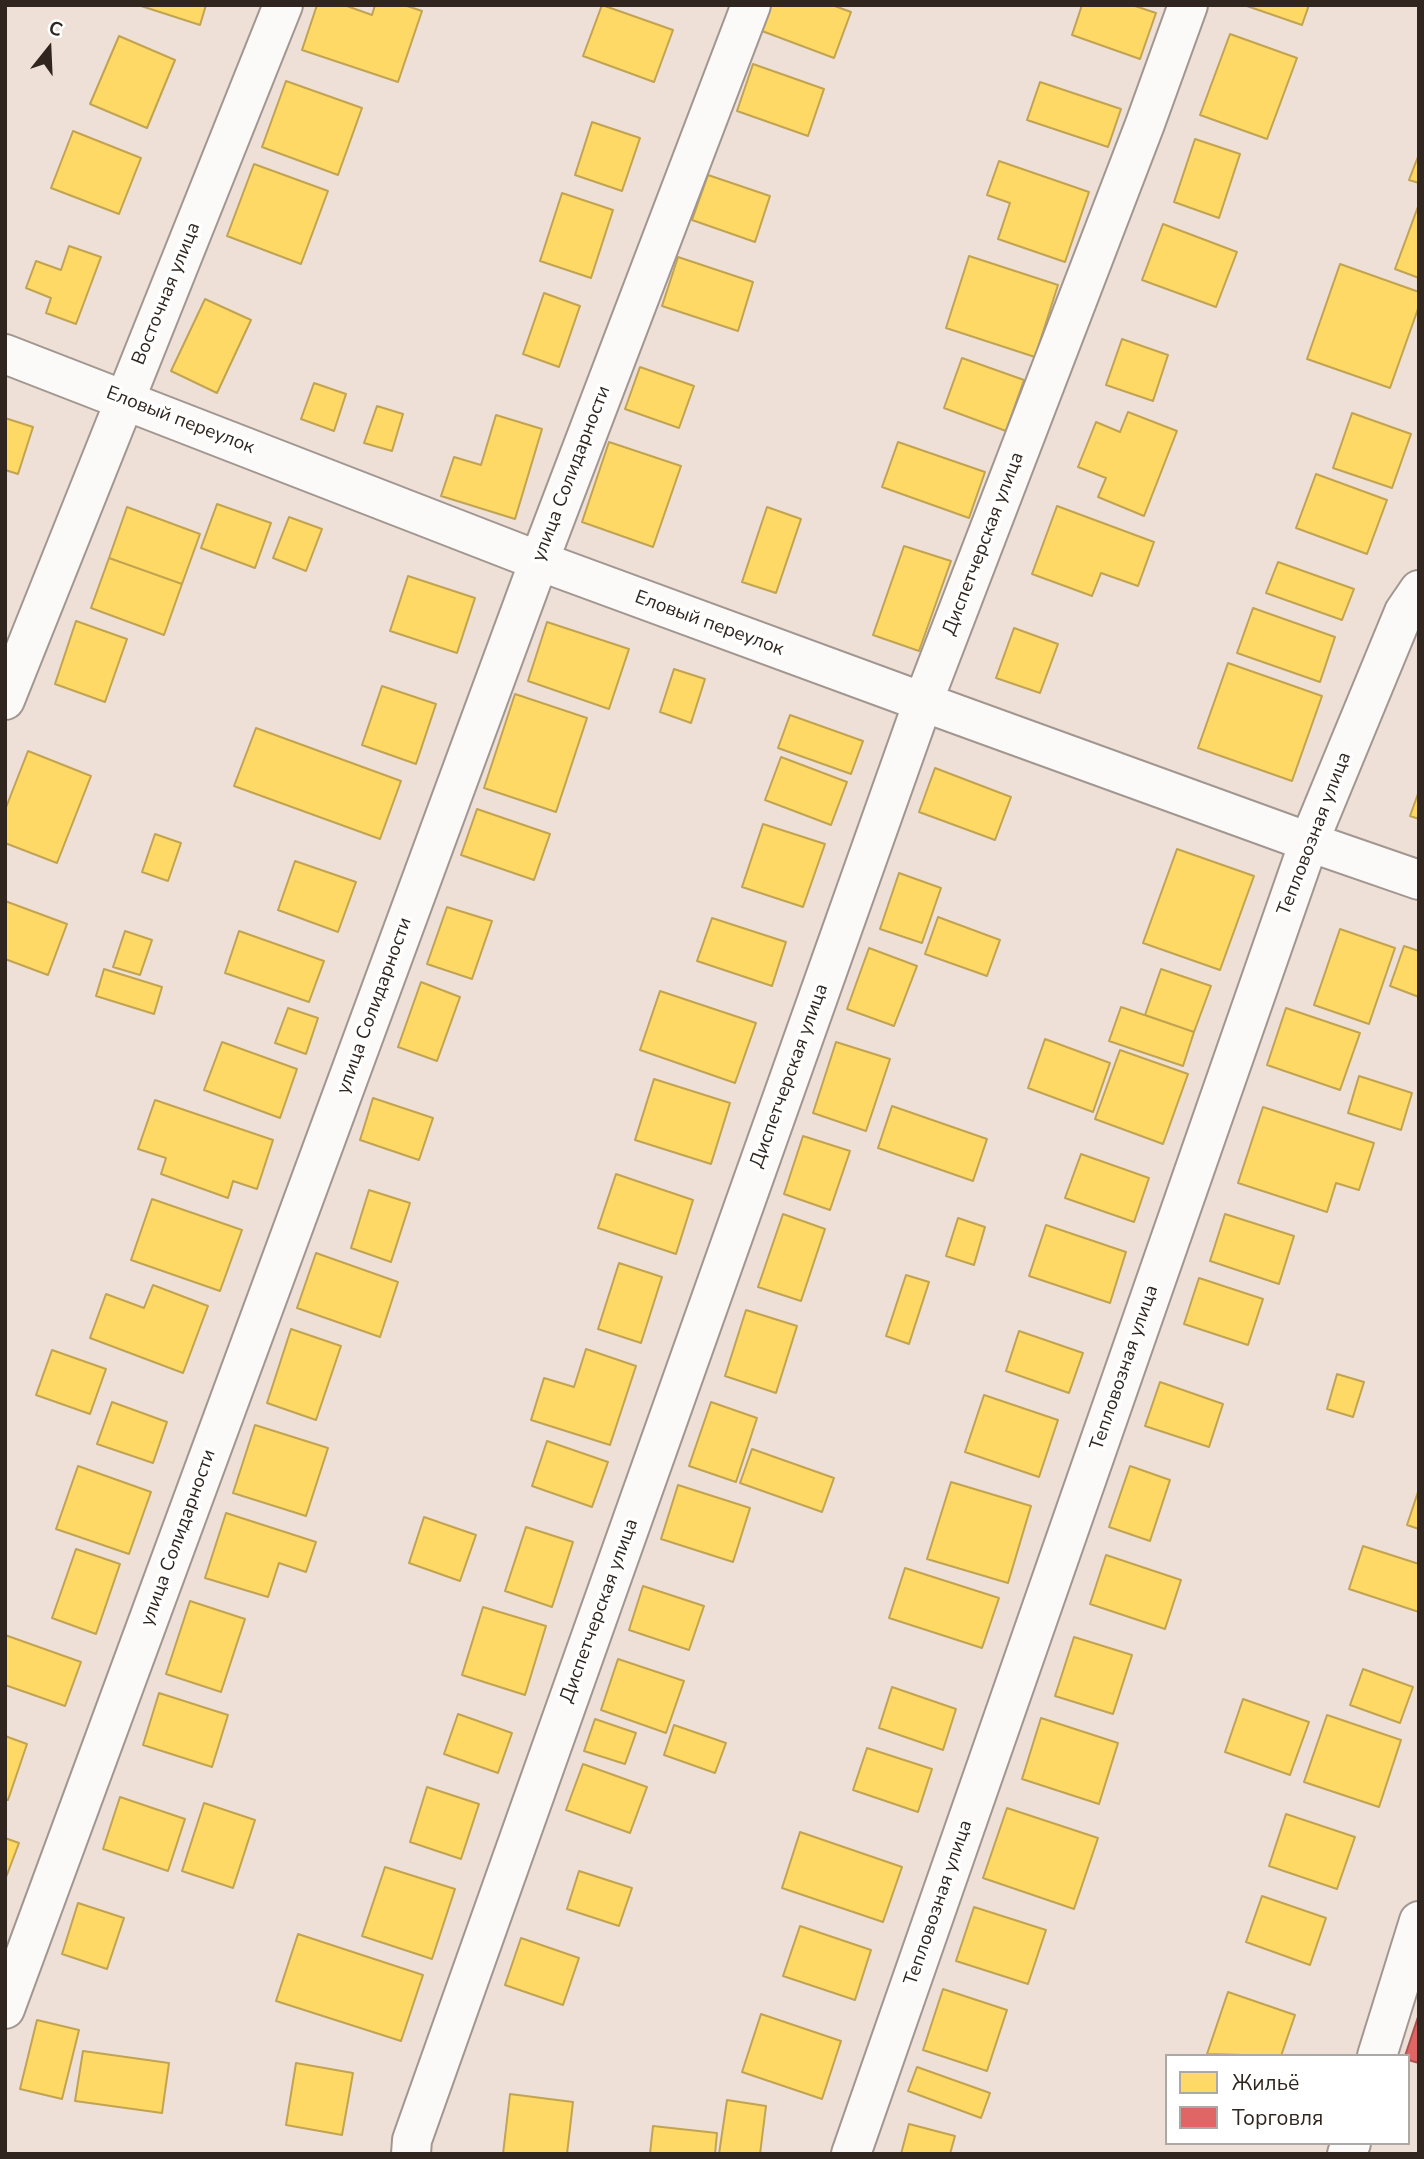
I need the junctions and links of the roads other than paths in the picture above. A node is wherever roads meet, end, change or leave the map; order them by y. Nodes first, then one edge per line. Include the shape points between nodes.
1 (283, 5) edge
2 (751, 5) edge
3 (1188, 5) edge
4 (5, 354) edge
5 (125, 400) junction
6 (539, 561) junction
7 (1419, 590) edge
8 (5, 700) edge
9 (923, 702) junction
10 (1309, 842) junction
11 (1419, 880) edge
12 (1419, 1922) edge
13 (5, 2009) edge
14 (1378, 2054) edge
15 (411, 2154) edge
16 (851, 2154) edge

1 - 5 street, Восточная улица
2 - 6 street, улица Солидарности
3 - 9 street, Диспетчерская улица
4 - 5 street, Еловый переулок
5 - 6 street, Еловый переулок
5 - 8 street, Восточная улица
6 - 9 street, Еловый переулок
6 - 13 street, улица Солидарности
7 - 10 street, Тепловозная улица via 1404,612
9 - 10 street, Еловый переулок
9 - 15 street, Диспетчерская улица via 412,2140
10 - 11 street, Еловый переулок
10 - 16 street, Тепловозная улица
12 - 14 street

